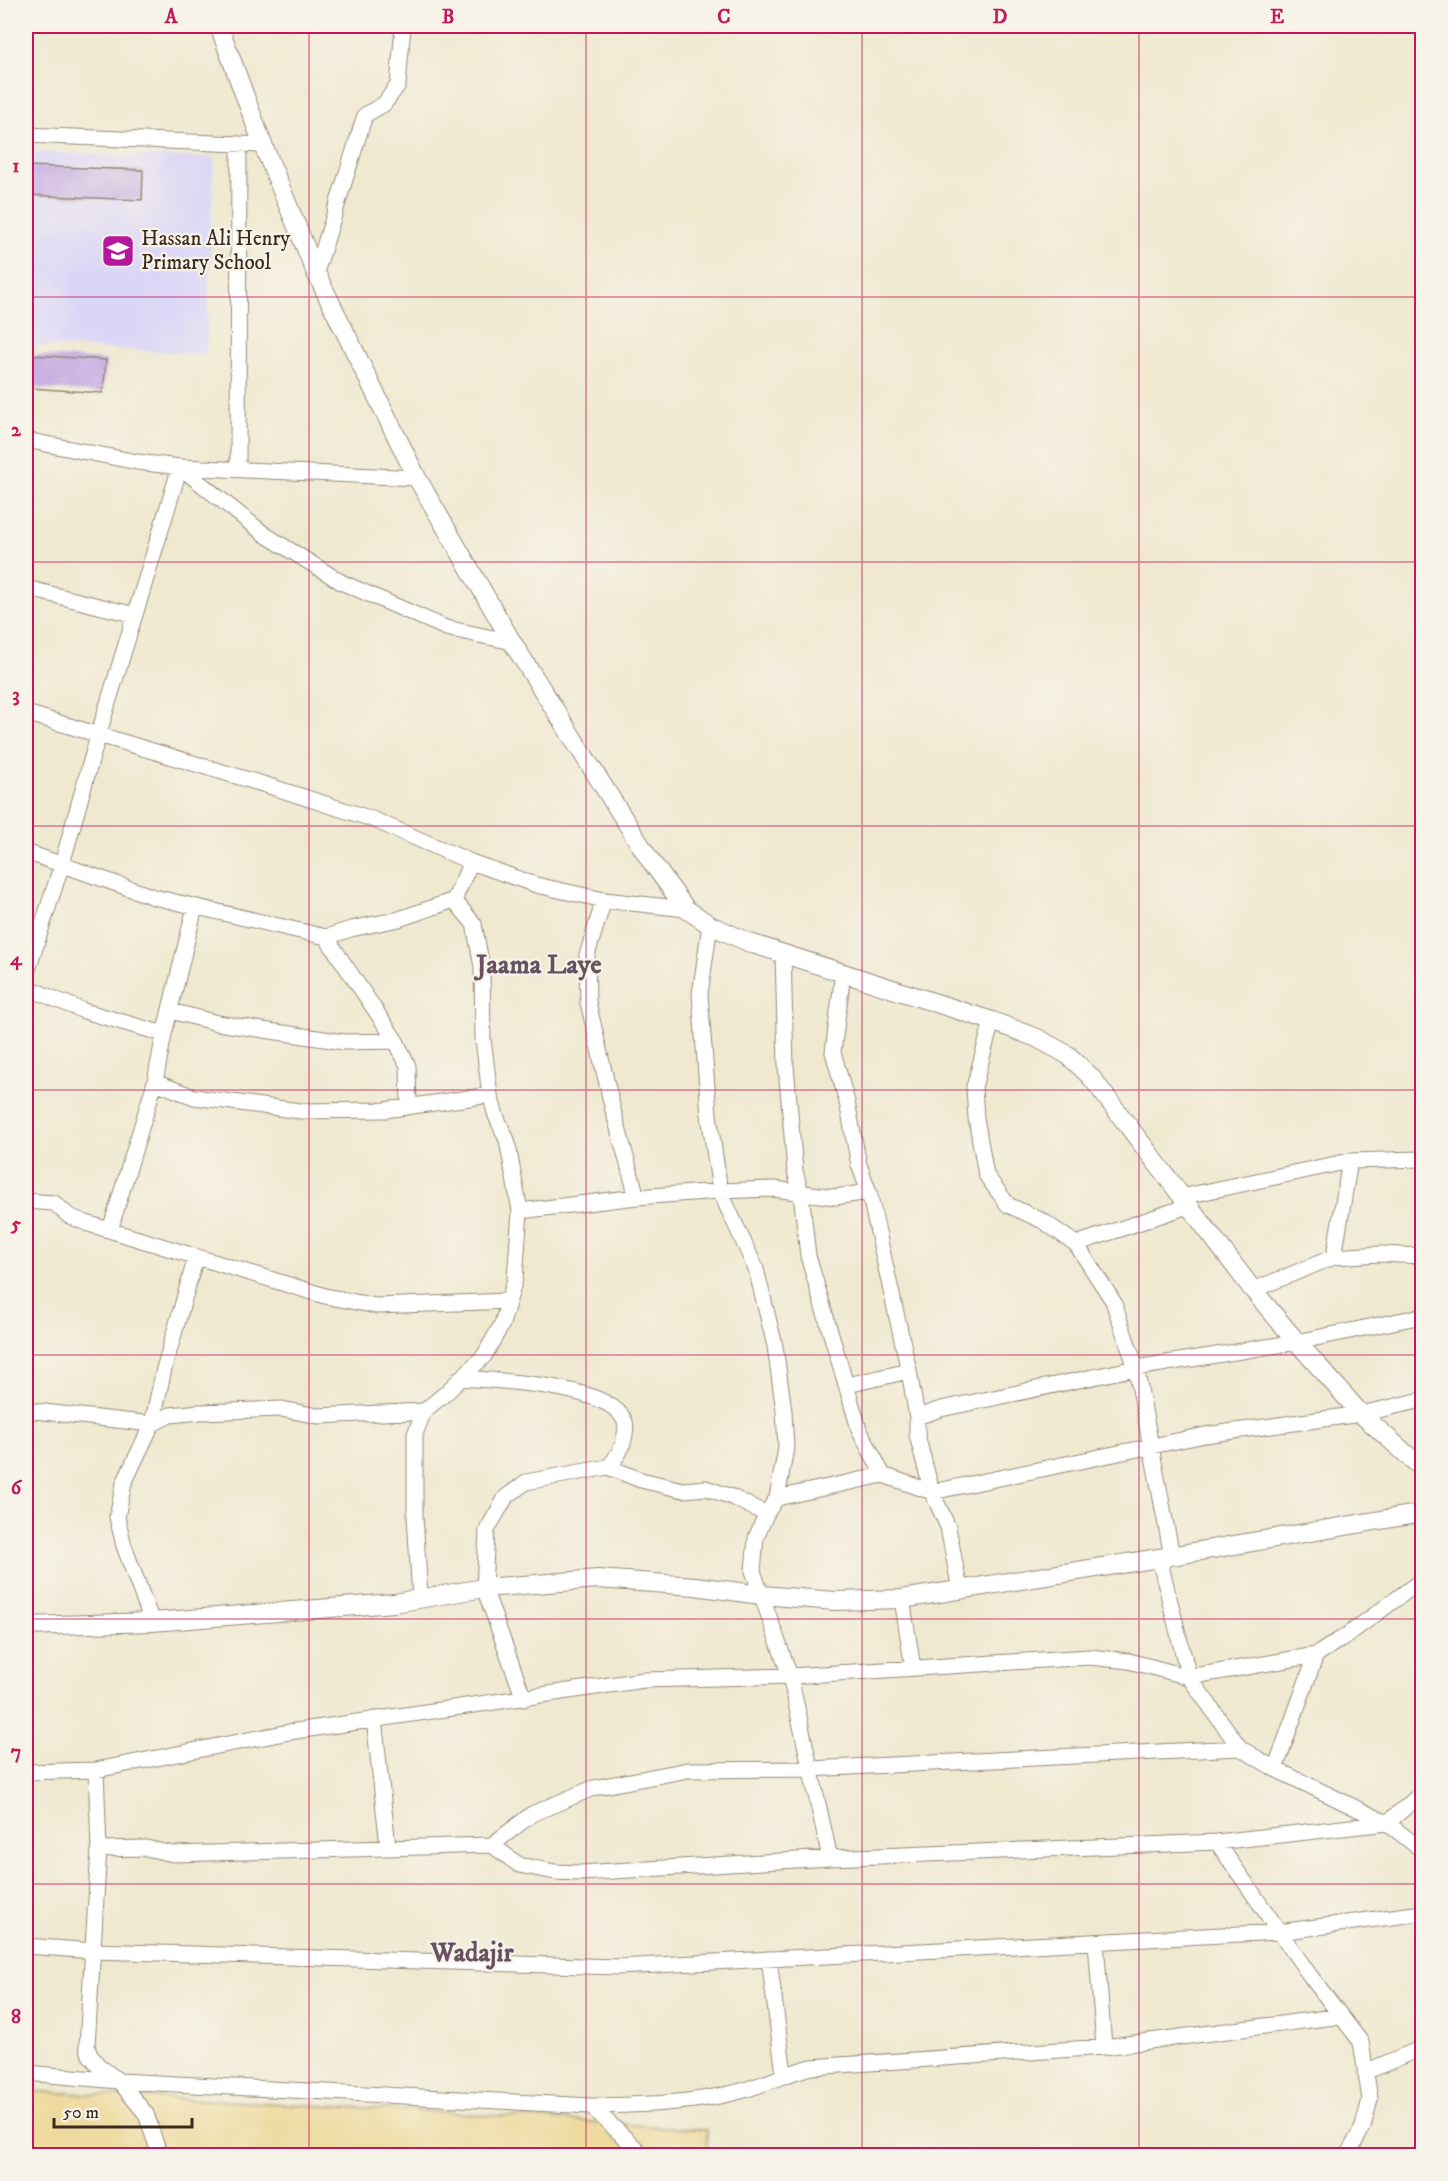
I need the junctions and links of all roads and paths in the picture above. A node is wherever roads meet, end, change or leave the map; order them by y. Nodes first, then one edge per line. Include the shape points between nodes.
1 (219, 26) edge
2 (403, 26) edge
3 (26, 135) edge
4 (239, 144) junction
5 (264, 145) junction
6 (316, 273) junction
7 (26, 440) edge
8 (180, 467) junction
9 (238, 469) junction
10 (417, 478) junction
11 (26, 588) edge
12 (135, 615) junction
13 (512, 642) junction
14 (26, 712) edge
15 (98, 736) junction
16 (26, 852) edge
17 (471, 862) junction
18 (62, 864) junction
19 (454, 900) junction
20 (604, 900) junction
21 (195, 907) junction
22 (686, 909) junction
23 (710, 925) junction
24 (326, 937) junction
25 (783, 954) junction
26 (843, 973) junction
27 (26, 976) edge
28 (26, 987) edge
29 (171, 1011) junction
30 (992, 1021) junction
31 (164, 1034) junction
32 (396, 1041) junction
33 (155, 1082) junction
34 (490, 1095) junction
35 (410, 1106) junction
36 (1422, 1159) edge
37 (1350, 1161) junction
38 (720, 1191) junction
39 (868, 1192) junction
40 (801, 1193) junction
41 (637, 1197) junction
42 (26, 1201) edge
43 (1185, 1201) junction
44 (520, 1211) junction
45 (110, 1230) junction
46 (1076, 1244) junction
47 (1422, 1256) edge
48 (196, 1257) junction
49 (1334, 1257) junction
50 (1253, 1290) junction
51 (509, 1301) junction
52 (1422, 1316) edge
53 (1297, 1342) junction
54 (1136, 1368) junction
55 (909, 1371) junction
56 (460, 1378) junction
57 (847, 1385) junction
58 (1422, 1400) edge
59 (26, 1410) edge
60 (424, 1411) junction
61 (1361, 1413) junction
62 (917, 1417) junction
63 (152, 1424) junction
64 (1151, 1447) junction
65 (608, 1467) junction
66 (1422, 1468) edge
67 (883, 1475) junction
68 (932, 1492) junction
69 (777, 1498) junction
70 (1422, 1513) edge
71 (766, 1514) junction
72 (1166, 1557) junction
73 (1422, 1580) edge
74 (484, 1588) junction
75 (960, 1590) junction
76 (762, 1595) junction
77 (420, 1598) junction
78 (902, 1599) junction
79 (152, 1622) junction
80 (26, 1626) edge
81 (1316, 1655) junction
82 (913, 1668) junction
83 (790, 1676) junction
84 (1189, 1677) junction
85 (524, 1699) junction
86 (374, 1719) junction
87 (1240, 1748) junction
88 (809, 1769) junction
89 (1275, 1769) junction
90 (96, 1770) junction
91 (26, 1772) edge
92 (1422, 1793) edge
93 (1387, 1823) junction
94 (1217, 1842) junction
95 (492, 1845) junction
96 (388, 1846) junction
97 (99, 1849) junction
98 (1422, 1850) edge
99 (830, 1858) junction
100 (1422, 1913) edge
101 (1280, 1932) junction
102 (1096, 1942) junction
103 (26, 1946) edge
104 (94, 1951) junction
105 (769, 1959) junction
106 (1341, 2016) junction
107 (1104, 2047) junction
108 (1422, 2048) edge
109 (1365, 2072) junction
110 (26, 2073) edge
111 (784, 2074) junction
112 (119, 2081) junction
113 (591, 2106) junction
114 (160, 2156) edge
115 (644, 2156) edge
116 (1347, 2156) edge

1 - 5 street
2 - 6 street via 398,85 384,104 365,115
3 - 4 street
4 - 5 street
4 - 9 street
5 - 6 street
6 - 10 street
7 - 8 street
8 - 9 street
8 - 12 street
8 - 13 street via 264,534 341,582 446,628
9 - 10 street
10 - 13 street
11 - 12 street
12 - 15 street
13 - 22 street
14 - 15 street
15 - 17 street via 372,819
15 - 18 street
16 - 18 street
17 - 19 street
17 - 20 street via 536,885
18 - 21 street via 154,897
18 - 27 street
19 - 24 street
19 - 34 street via 474,924 482,967 483,1039
20 - 22 street
20 - 41 street via 587,955 588,1002
21 - 24 street
21 - 29 street
22 - 23 street
23 - 25 street
23 - 38 street via 700,994 709,1115
24 - 32 street
25 - 26 street
25 - 40 street via 786,1066 795,1171
26 - 30 street
26 - 39 street via 833,1052
28 - 31 street via 84,1011
29 - 31 street
29 - 32 street via 217,1023 344,1042
30 - 43 street via 1068,1055 1090,1077
30 - 46 street via 974,1087 986,1175 1008,1205 1043,1221
31 - 33 street
32 - 35 street via 408,1066
33 - 35 street via 194,1097 300,1111
33 - 45 street
34 - 35 street
34 - 44 street via 507,1140
36 - 37 street
37 - 43 street
37 - 49 street
38 - 40 street via 774,1189
38 - 41 street
38 - 69 street via 756,1269 775,1346 786,1448
39 - 40 street via 835,1197
39 - 55 street
40 - 57 street via 808,1256
41 - 44 street
42 - 45 street via 54,1203 69,1216
43 - 46 street
43 - 50 street
44 - 51 street via 515,1279
45 - 48 street
46 - 54 street via 1113,1300
47 - 49 street
48 - 51 street via 325,1296 376,1306
48 - 63 street
49 - 50 street
50 - 53 street
51 - 56 street via 502,1324 484,1356
52 - 53 street
53 - 54 street
53 - 61 street
54 - 62 street
54 - 64 street
55 - 57 street
55 - 62 street
56 - 60 street
56 - 65 street via 570,1389 606,1404 626,1424 624,1441
57 - 67 street via 860,1429
58 - 61 street
59 - 63 street
60 - 63 street via 318,1416 282,1409 200,1412 170,1415
60 - 77 street via 415,1434 414,1456
61 - 64 street via 1205,1435
61 - 66 street
62 - 68 street via 917,1435
63 - 79 street via 124,1483 117,1517
64 - 68 street
64 - 72 street
65 - 71 street via 683,1491 706,1488
65 - 74 street via 526,1482 507,1497 487,1530
67 - 68 street
67 - 69 street
68 - 75 street via 948,1527
69 - 71 street
70 - 72 street
71 - 76 street via 756,1538 753,1571
72 - 75 street
72 - 84 street
73 - 81 street
74 - 76 street via 598,1579
74 - 77 street
74 - 85 street
75 - 78 street
76 - 78 street via 836,1601
76 - 83 street
77 - 79 street
78 - 82 street
79 - 80 street
81 - 84 street
81 - 89 street
82 - 83 street
82 - 84 street via 1090,1657 1129,1661
83 - 85 street via 644,1680
83 - 88 street
84 - 87 street
85 - 86 street
86 - 90 street
86 - 96 street
87 - 88 street
87 - 89 street
88 - 95 street via 688,1770 593,1788 532,1814
88 - 99 street
89 - 93 street
90 - 91 street
90 - 97 street
92 - 93 street
93 - 94 street
93 - 98 street
94 - 99 street
94 - 101 street
95 - 96 street
95 - 99 street via 519,1865 564,1872
96 - 97 street via 173,1854 146,1848
97 - 104 street
100 - 101 street
101 - 102 street
101 - 106 street
102 - 105 street
102 - 107 street
103 - 104 street
104 - 105 street via 618,1967
104 - 112 street via 87,2046 99,2066
105 - 111 street
106 - 107 street
106 - 109 street via 1360,2042
107 - 111 street via 811,2067
108 - 109 street
109 - 116 street via 1370,2099 1363,2127
110 - 112 street
111 - 113 street via 732,2094 654,2104
112 - 113 street
112 - 114 street via 146,2114
113 - 115 street

